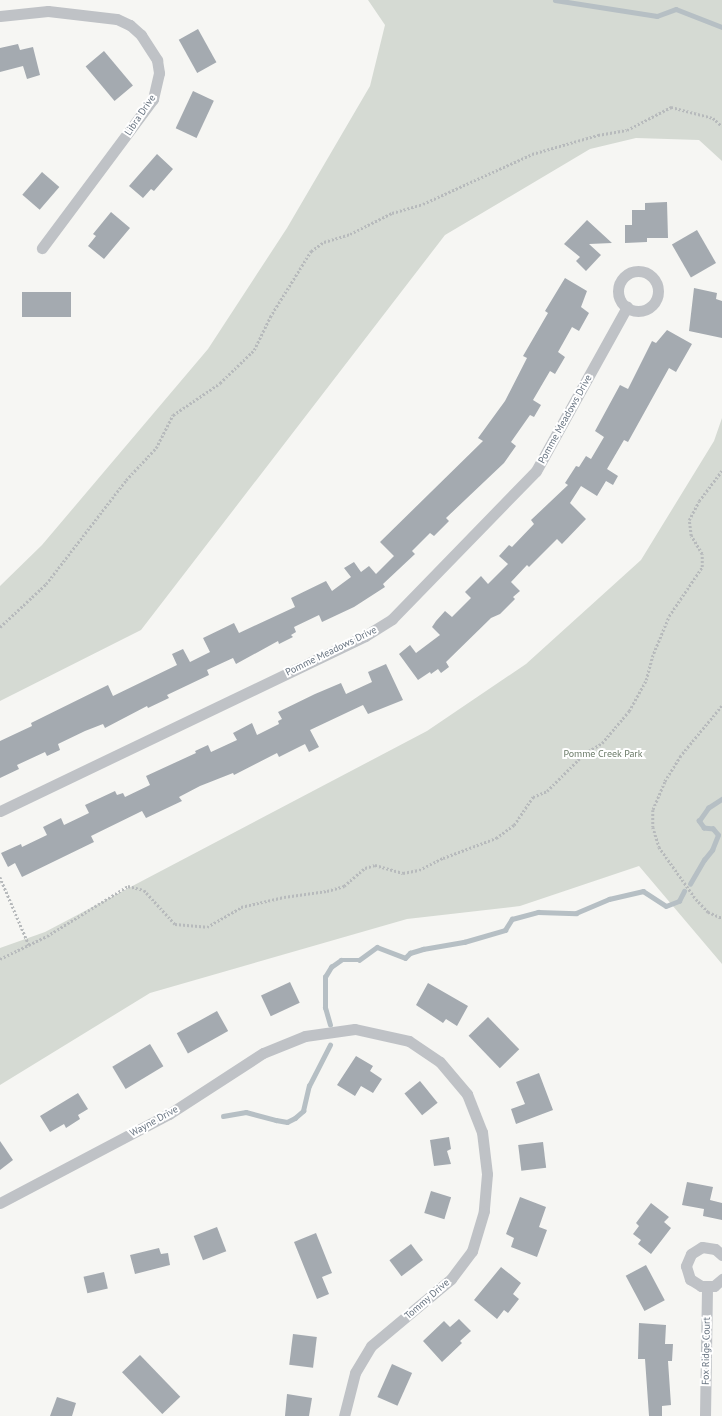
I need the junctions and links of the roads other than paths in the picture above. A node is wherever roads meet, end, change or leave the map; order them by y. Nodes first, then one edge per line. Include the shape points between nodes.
1 (0, 16) edge
2 (42, 248) dead end
3 (627, 307) dead end
4 (0, 811) edge
5 (306, 1036) joint
6 (0, 1203) edge
7 (722, 1255) edge
8 (722, 1279) edge
9 (707, 1287) junction
10 (344, 1416) edge
11 (706, 1416) edge

1 - 2 street, Libra Drive via 48,11 117,19 130,25 141,35 156,60 159,73 153,99
3 - 4 street, Pomme Meadows Drive via 536,471 392,619 365,636
5 - 6 street, Wayne Drive via 264,1053 169,1114
5 - 10 street, Tommy Drive via 355,1029 410,1041 440,1062 467,1094 482,1132 487,1174 484,1211 472,1251 451,1279 371,1346 355,1373
7 - 9 street via 715,1249 702,1247 688,1259 686,1266 690,1279
8 - 9 street
9 - 11 street, Fox Ridge Court

